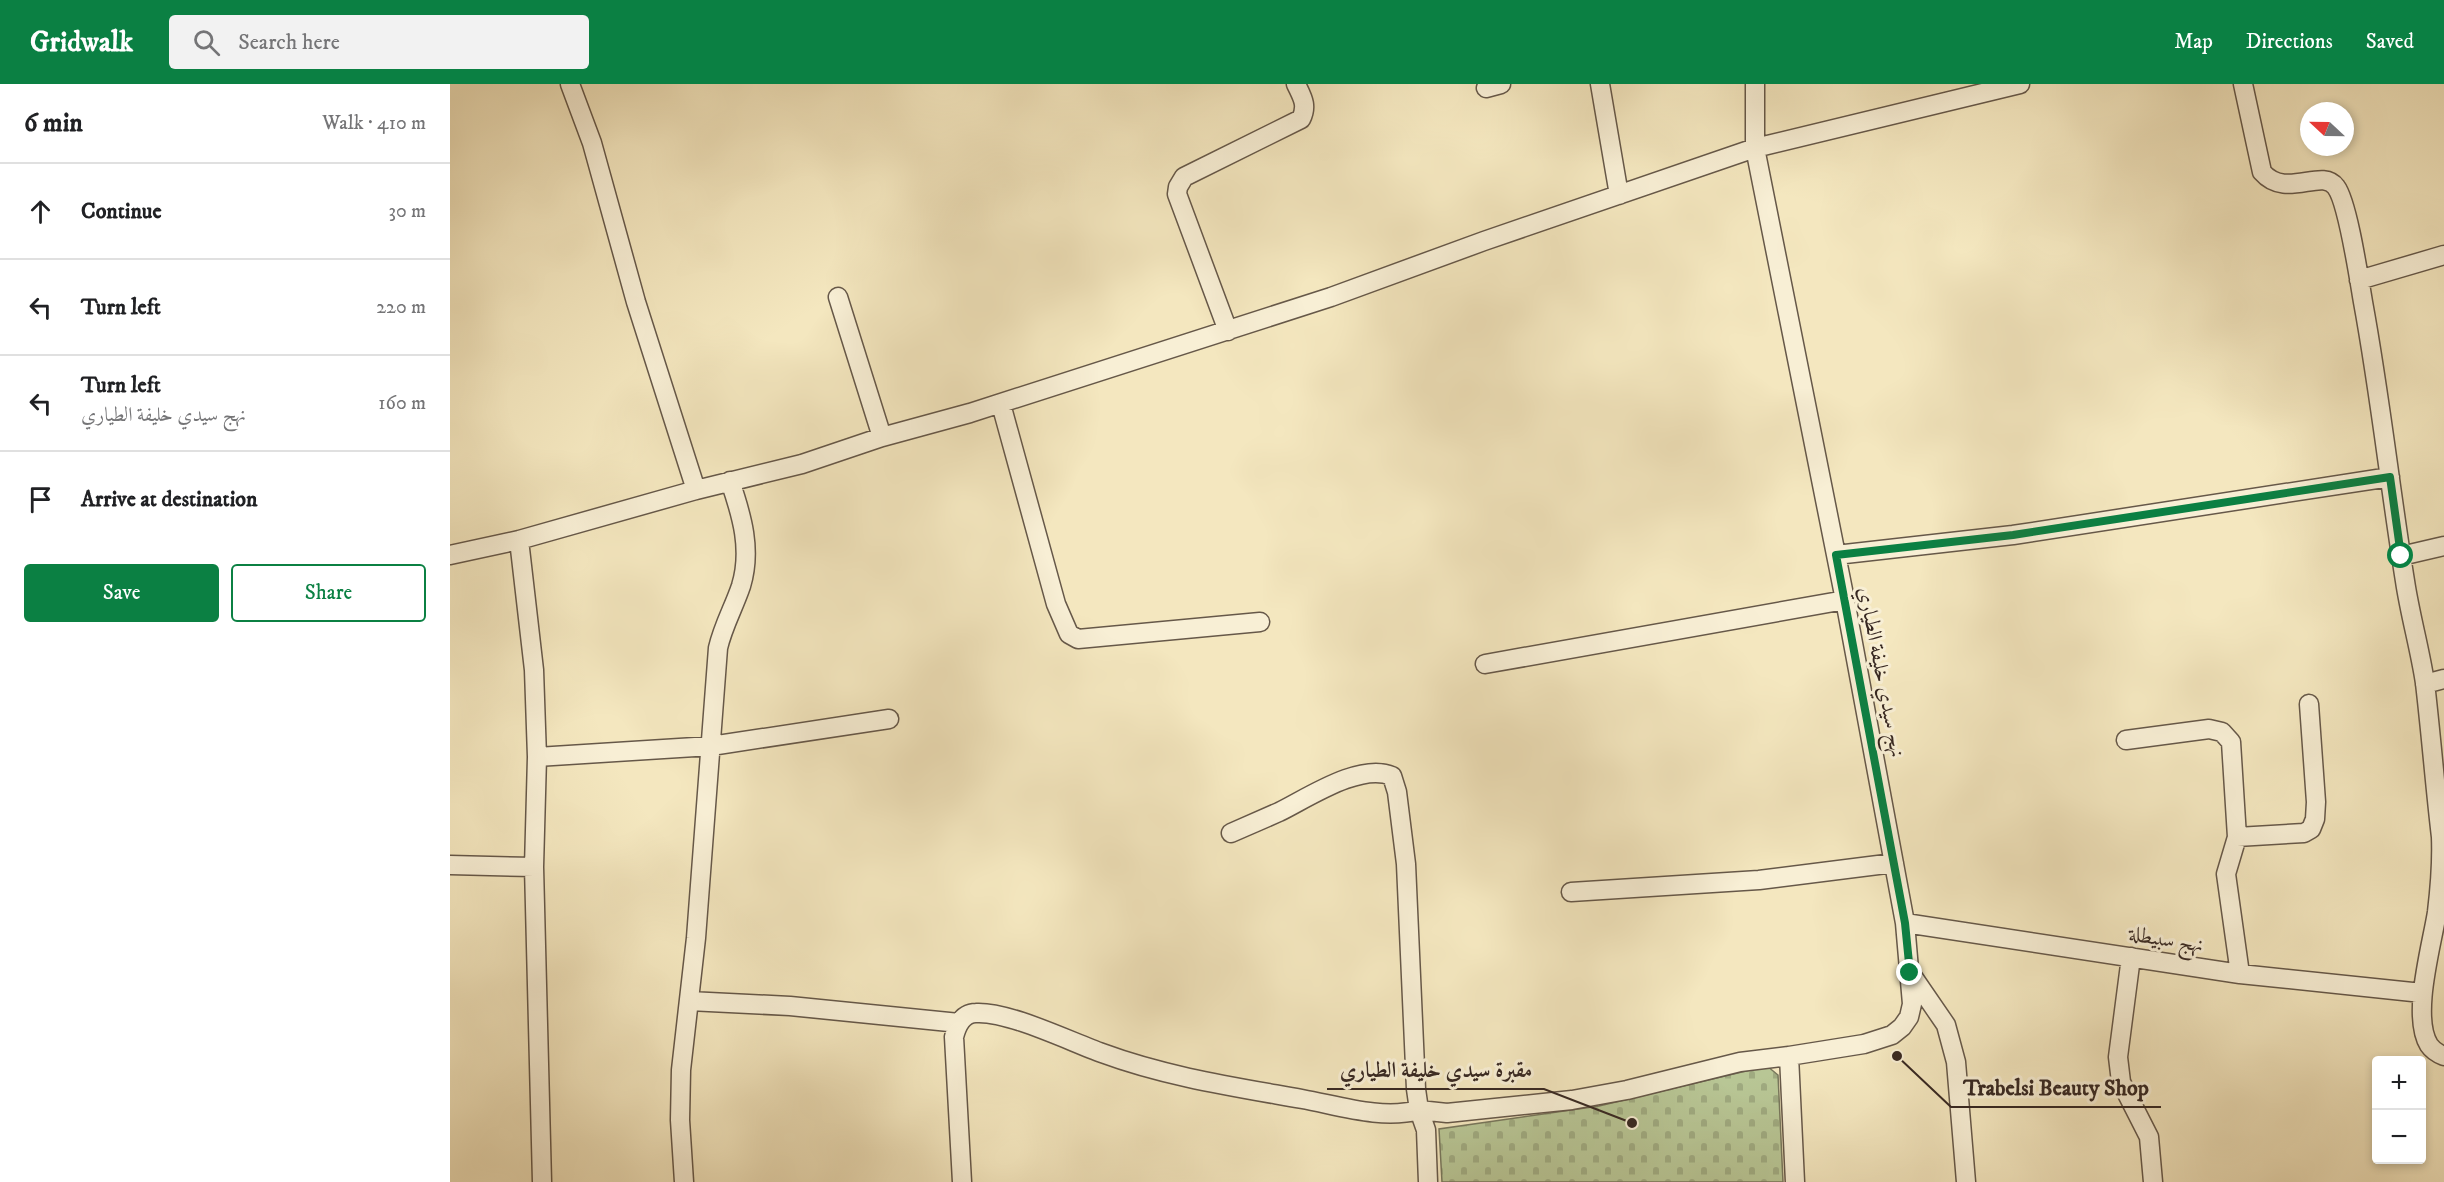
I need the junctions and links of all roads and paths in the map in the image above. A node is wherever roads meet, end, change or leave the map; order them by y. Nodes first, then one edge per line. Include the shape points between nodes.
1 (570, 84) edge
2 (1296, 84) edge
3 (1600, 84) edge
4 (1755, 84) edge
5 (2020, 84) edge
6 (2243, 84) edge
7 (1755, 148) junction
8 (1619, 195) junction
9 (2444, 255) edge
10 (2359, 280) junction
11 (838, 297) dead end
12 (1228, 331) junction
13 (1001, 404) junction
14 (882, 437) junction
15 (2390, 477) junction
16 (730, 481) junction
17 (696, 490) junction
18 (519, 540) junction
19 (2444, 546) edge
20 (450, 555) edge
21 (1836, 555) junction
22 (2401, 556) junction
23 (1845, 600) junction
24 (1260, 622) dead end
25 (1485, 664) dead end
26 (2444, 679) edge
27 (2425, 684) junction
28 (2309, 704) dead end
29 (889, 719) dead end
30 (2126, 740) dead end
31 (711, 746) junction
32 (537, 757) junction
33 (2442, 825) edge
34 (1231, 833) dead end
35 (2237, 837) junction
36 (1894, 863) junction
37 (450, 865) edge
38 (534, 867) junction
39 (1571, 892) dead end
40 (1905, 923) junction
41 (2131, 957) junction
42 (1910, 973) junction
43 (2240, 974) junction
44 (2422, 993) junction
45 (688, 1001) junction
46 (959, 1023) junction
47 (1789, 1056) junction
48 (2444, 1056) edge
49 (1419, 1110) junction
50 (542, 1182) edge
51 (684, 1182) edge
52 (962, 1182) edge
53 (1428, 1182) edge
54 (1796, 1182) edge
55 (1966, 1182) edge
56 (2152, 1182) edge

1 - 17 street via 592,143 636,302
2 - 12 street via 1305,103 1301,119 1184,177 1178,187 1177,194
3 - 8 street
4 - 7 street, نهج سيدي خليفة الطياري
5 - 7 street
6 - 10 street via 2262,172 2270,181 2285,184 2324,180 2335,185
7 - 8 street
7 - 21 street, نهج سيدي خليفة الطياري
8 - 12 street
9 - 10 street
10 - 15 street
11 - 14 street
12 - 13 street
13 - 14 street
13 - 24 street via 1056,604 1069,634 1078,639
14 - 16 street via 801,464
15 - 21 street via 2013,535
15 - 22 street
16 - 17 street
16 - 31 street via 747,556 741,587 718,648
17 - 18 street
18 - 20 street
18 - 32 street via 534,670
19 - 22 street
21 - 23 street, نهج سيدي خليفة الطياري
22 - 27 street
23 - 25 street
23 - 36 street, نهج سيدي خليفة الطياري
26 - 27 street
27 - 33 street
28 - 35 street via 2316,801 2311,829 2304,833
29 - 31 street
30 - 35 street via 2210,729 2226,735 2231,742
31 - 32 street
31 - 45 street
32 - 38 street
33 - 44 street via 2440,892
34 - 49 street via 1336,782 1374,774 1392,776 1398,792 1406,864
35 - 43 street via 2226,874
36 - 39 street via 1760,880
36 - 40 street, نهج سيدي خليفة الطياري
37 - 38 street
38 - 50 street
40 - 41 street, نهج سبيطلة
40 - 42 street, نهج سيدي خليفة الطياري
41 - 43 street, نهج سبيطلة
41 - 56 street via 2118,1057 2121,1082 2149,1137
42 - 47 street, نهج سيدي خليفة الطياري via 1909,1017 1892,1035 1864,1044
42 - 55 street via 1946,1025 1951,1043
43 - 44 street, نهج سبيطلة
44 - 48 street via 2426,1037 2430,1046
45 - 46 street via 790,1006
45 - 51 street via 681,1070
46 - 49 street, نهج سيدي خليفة الطياري via 966,1015 987,1014 1171,1075 1362,1110
46 - 52 street via 954,1037
47 - 49 street, نهج سيدي خليفة الطياري via 1740,1062 1572,1100 1447,1113
47 - 54 street
49 - 53 street via 1426,1130

